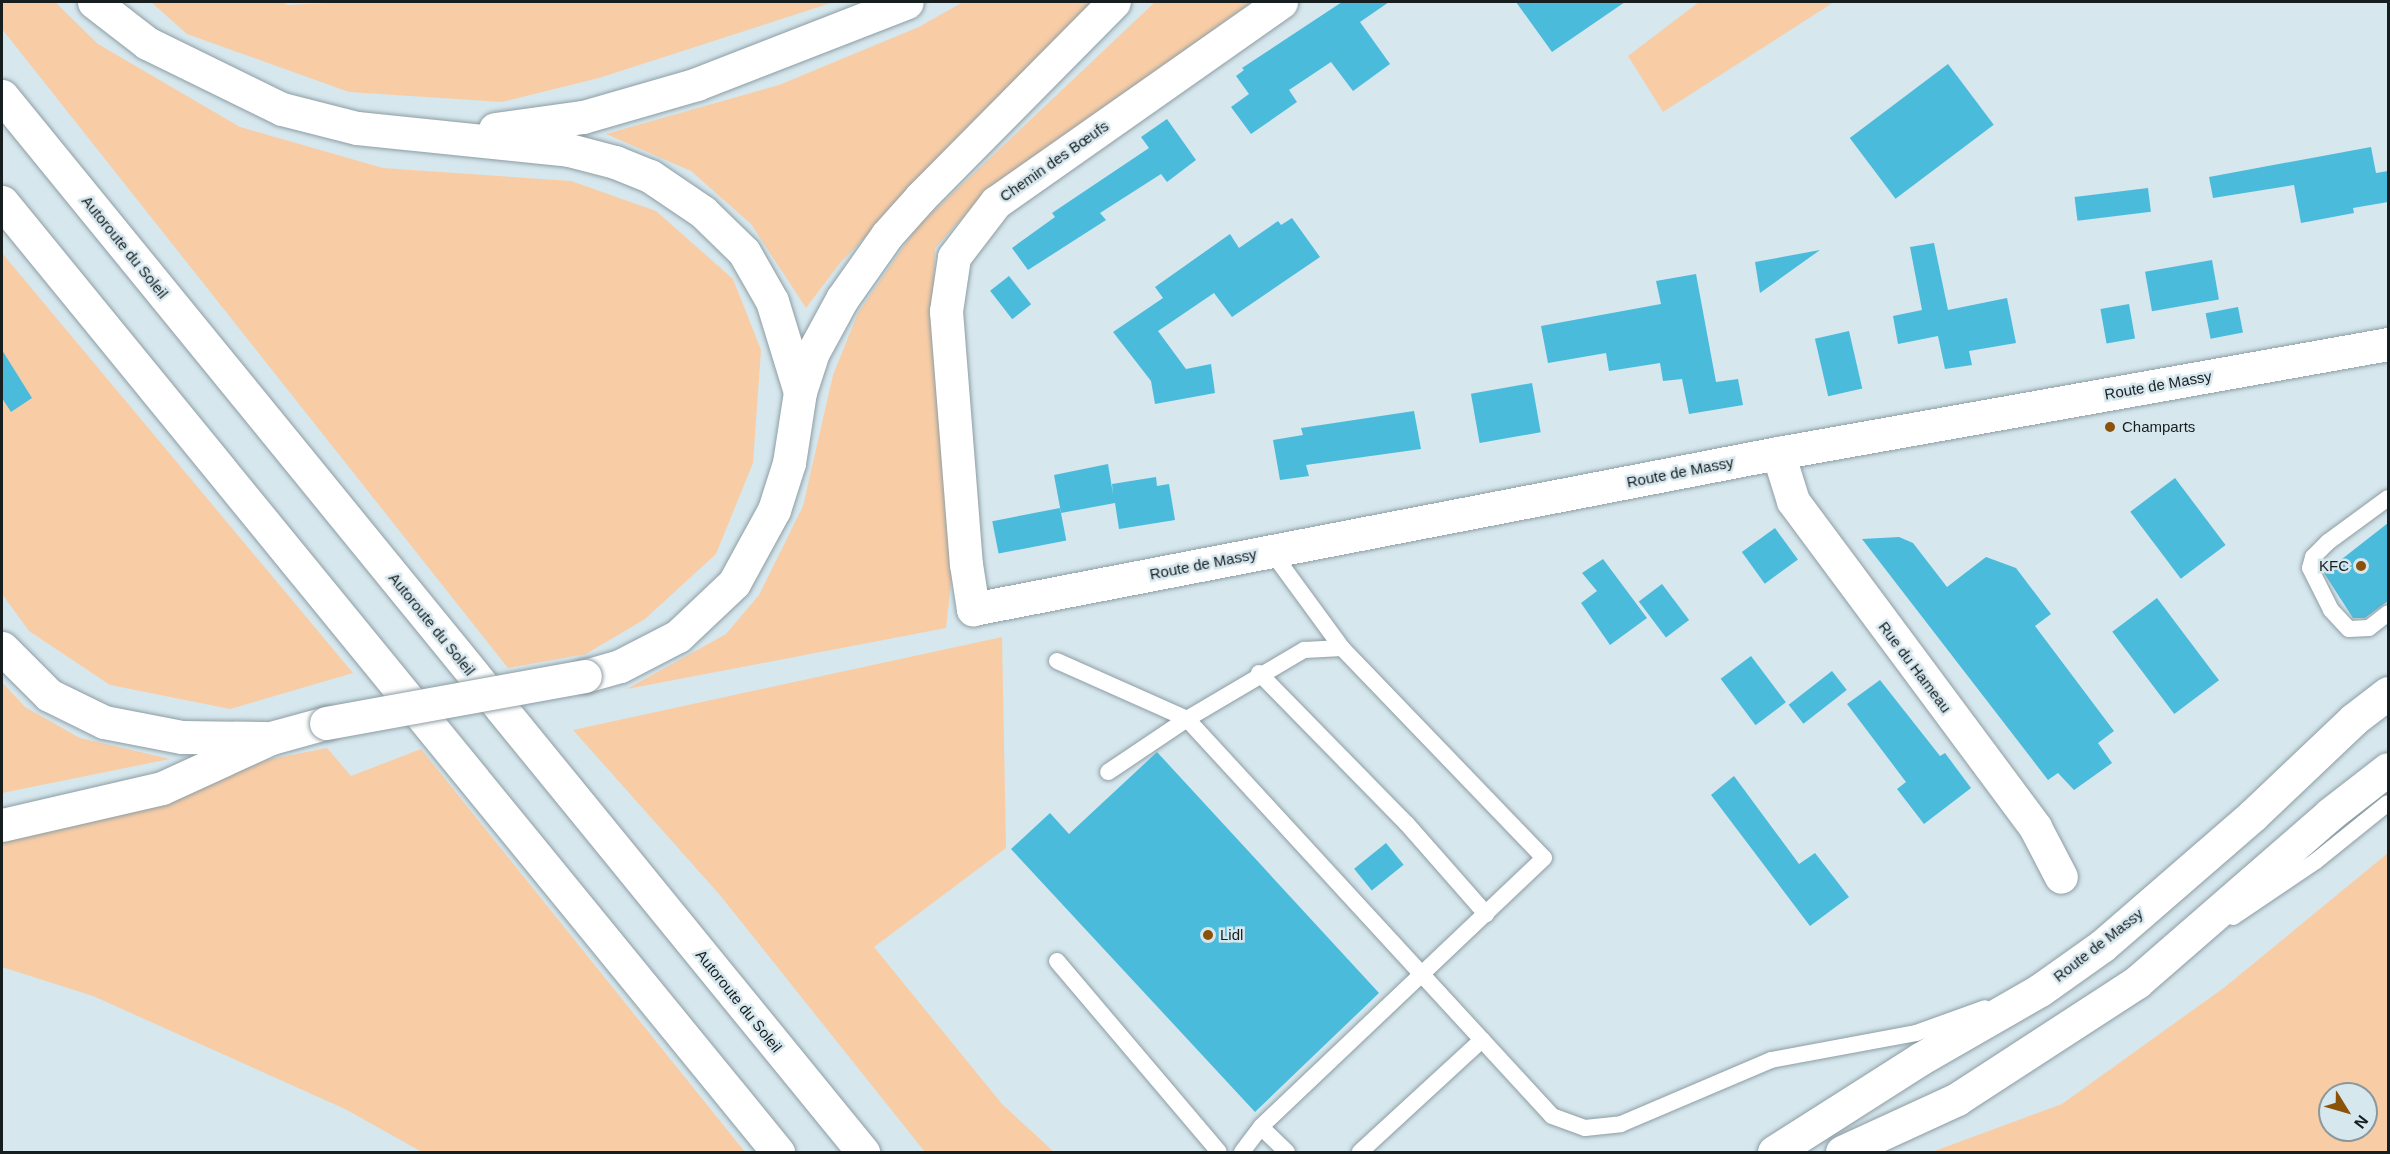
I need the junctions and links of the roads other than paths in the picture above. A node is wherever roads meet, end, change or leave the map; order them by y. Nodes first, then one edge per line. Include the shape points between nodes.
1 (94, 2) edge
2 (907, 2) edge
3 (1114, 2) edge
4 (1281, 2) edge
5 (2, 96) edge
6 (427, 136) junction
7 (2, 202) edge
8 (2388, 344) edge
9 (800, 392) junction
10 (1778, 453) junction
11 (2388, 498) edge
12 (1271, 551) junction
13 (973, 609) joint
14 (2388, 614) edge
15 (2, 648) edge
16 (1342, 648) junction
17 (1057, 661) dead end
18 (1259, 673) junction
19 (2388, 693) edge
20 (1187, 719) junction
21 (271, 738) junction
22 (2388, 769) edge
23 (1108, 772) dead end
24 (2388, 803) edge
25 (2, 825) edge
26 (2061, 877) dead end
27 (1486, 914) junction
28 (1057, 961) dead end
29 (1422, 975) junction
30 (2137, 982) junction
31 (2040, 990) junction
32 (1482, 1040) junction
33 (1261, 1127) junction
34 (778, 1152) edge
35 (862, 1152) edge
36 (1219, 1152) edge
37 (1242, 1152) edge
38 (1287, 1152) edge
39 (1360, 1152) edge
40 (1774, 1152) edge
41 (1842, 1152) edge

1 - 6 main road via 147,43 282,109 357,128
2 - 6 main road via 777,55 615,109 551,124
3 - 9 main road via 958,157 887,235 842,299 812,354
4 - 13 main road, Chemin des Bœufs via 996,202 954,257 946,311
5 - 35 main road, Autoroute du Soleil
6 - 9 main road via 594,155 650,176 676,193 726,232 759,274 783,330
7 - 34 main road
8 - 10 main road, Route de Massy
9 - 21 main road, bridge via 789,463 774,510 734,583 678,636 620,666 585,676 326,723
10 - 12 main road, Route de Massy
10 - 26 main road, Rue du Hameau via 1793,501 2035,827
11 - 14 lane via 2328,542 2313,557 2310,568 2331,609 2349,629 2369,628
12 - 13 main road, Route de Massy
12 - 16 lane
15 - 21 main road via 49,695 104,722 182,737
16 - 18 lane via 1304,650
16 - 27 lane via 1544,858
17 - 20 lane
18 - 20 lane
18 - 27 lane via 1407,824
19 - 31 main road, Route de Massy via 2354,718 2253,815 2102,946
20 - 23 lane
20 - 29 lane
21 - 25 main road via 162,788
22 - 30 main road via 2330,814
24 - 30 lane via 2316,861
27 - 29 lane
28 - 36 lane
29 - 32 lane
29 - 33 lane
30 - 41 main road via 1957,1099
31 - 32 lane via 1916,1034 1771,1060 1621,1124 1585,1128 1552,1116
31 - 40 main road, Route de Massy via 1920,1059
32 - 39 lane
33 - 37 lane
33 - 38 lane

